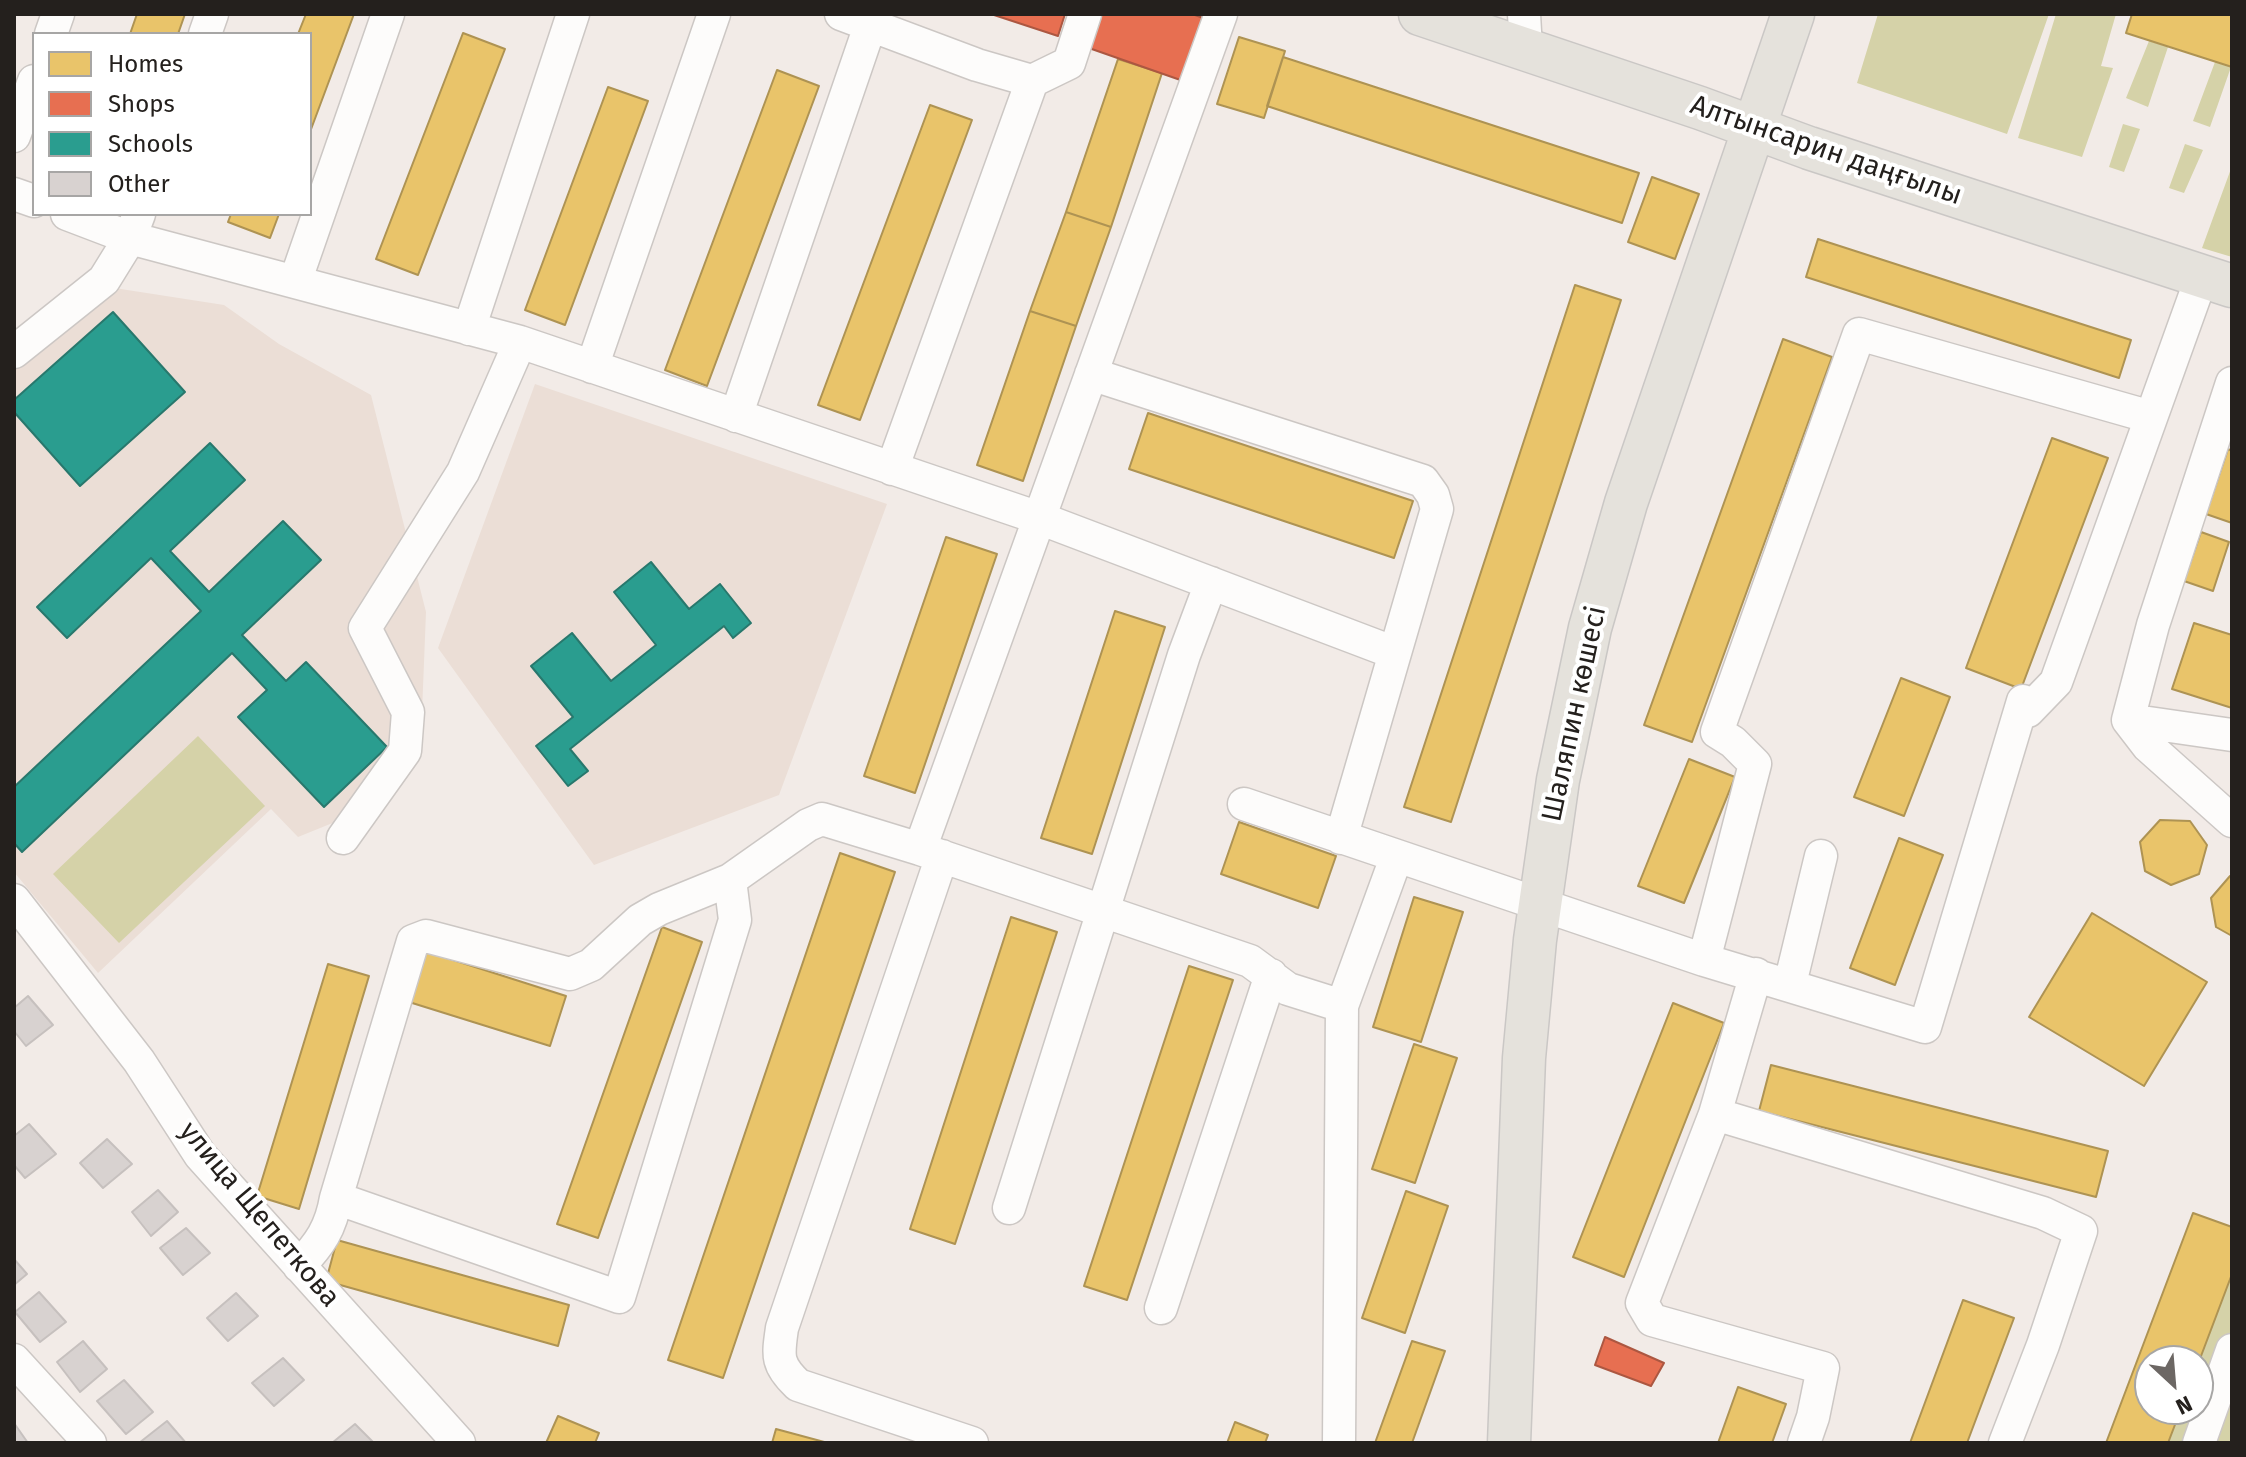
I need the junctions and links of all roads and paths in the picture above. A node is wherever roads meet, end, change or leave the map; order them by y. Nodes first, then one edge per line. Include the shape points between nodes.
1 (388, 14) edge
2 (573, 14) edge
3 (714, 14) edge
4 (1085, 14) edge
5 (1221, 14) edge
6 (1420, 14) edge
7 (1793, 14) edge
8 (856, 18) edge
9 (1525, 32) edge
10 (1032, 81) junction
11 (32, 86) edge
12 (1755, 128) junction
13 (14, 136) edge
14 (78, 216) edge
15 (134, 226) edge
16 (2217, 281) edge
17 (295, 282) junction
18 (469, 329) junction
19 (520, 342) junction
20 (14, 352) edge
21 (592, 367) junction
22 (1091, 374) junction
23 (2232, 383) edge
24 (736, 416) junction
25 (2151, 417) junction
26 (892, 469) junction
27 (1039, 518) junction
28 (1211, 583) junction
29 (1395, 653) junction
30 (2128, 720) junction
31 (2232, 735) edge
32 (1244, 804) dead end
33 (2232, 821) edge
34 (343, 838) dead end
35 (1341, 838) junction
36 (931, 852) junction
37 (1821, 856) dead end
38 (1396, 858) junction
39 (730, 880) junction
40 (14, 900) edge
41 (1540, 905) junction
42 (1102, 911) junction
43 (1704, 960) junction
44 (1756, 974) junction
45 (1271, 975) junction
46 (1790, 984) junction
47 (1342, 1006) junction
48 (1715, 1114) junction
49 (336, 1198) junction
50 (1009, 1208) dead end
51 (299, 1266) junction
52 (1161, 1308) dead end
53 (2232, 1350) edge
54 (14, 1360) edge
55 (90, 1443) edge
56 (459, 1443) edge
57 (972, 1443) edge
58 (1339, 1443) edge
59 (1509, 1443) edge
60 (1804, 1443) edge
61 (2005, 1443) edge
62 (2199, 1443) edge

1 - 17 street
2 - 18 street
3 - 21 street
4 - 10 street via 1069,63
5 - 22 street
6 - 9 main road, Алтынсарин даңғылы
7 - 12 main road, Шаляпин көшесі
8 - 10 street
8 - 24 street
9 - 12 main road, Алтынсарин даңғылы
10 - 26 street
11 - 13 street
12 - 16 main road, Алтынсарин даңғылы
12 - 41 main road, Шаляпин көшесі via 1626,503 1590,628 1558,780
14 - 15 street
15 - 17 street
15 - 20 street via 104,280
16 - 25 street
17 - 18 street
18 - 19 street
19 - 21 street
19 - 34 street via 463,472 365,628 408,712 405,751
21 - 24 street
22 - 27 street
22 - 29 street via 1423,481 1437,509
23 - 30 street via 2153,625
24 - 26 street
25 - 43 street via 1859,334 1717,732 1755,764
25 - 46 street via 2056,682 2028,711 2023,701 1925,1027
26 - 27 street
27 - 28 street
27 - 36 street
28 - 29 street
28 - 42 street
29 - 35 street
30 - 31 street
30 - 33 street via 2148,746
32 - 35 street
35 - 38 street
36 - 39 street via 822,819
36 - 42 street
36 - 57 street via 782,1328 778,1355 783,1371 798,1385
37 - 46 street
38 - 41 street
38 - 47 street
39 - 49 street via 640,920 591,965 570,974 426,936 413,941
39 - 49 street via 735,920 619,1297
40 - 51 street, улица Щепеткова via 139,1061 200,1155
41 - 43 street
41 - 59 main road, Шаляпин көшесі via 1524,1058
42 - 45 street via 1250,961
42 - 50 street
43 - 44 street
44 - 46 street
44 - 48 street
45 - 47 street via 1288,989
45 - 52 street
47 - 58 street
48 - 60 street via 1642,1303 1652,1320 1823,1368
48 - 61 street via 2043,1213 2081,1231
49 - 51 street via 327,1232
51 - 56 street, улица Щепеткова
53 - 62 street
54 - 55 street

